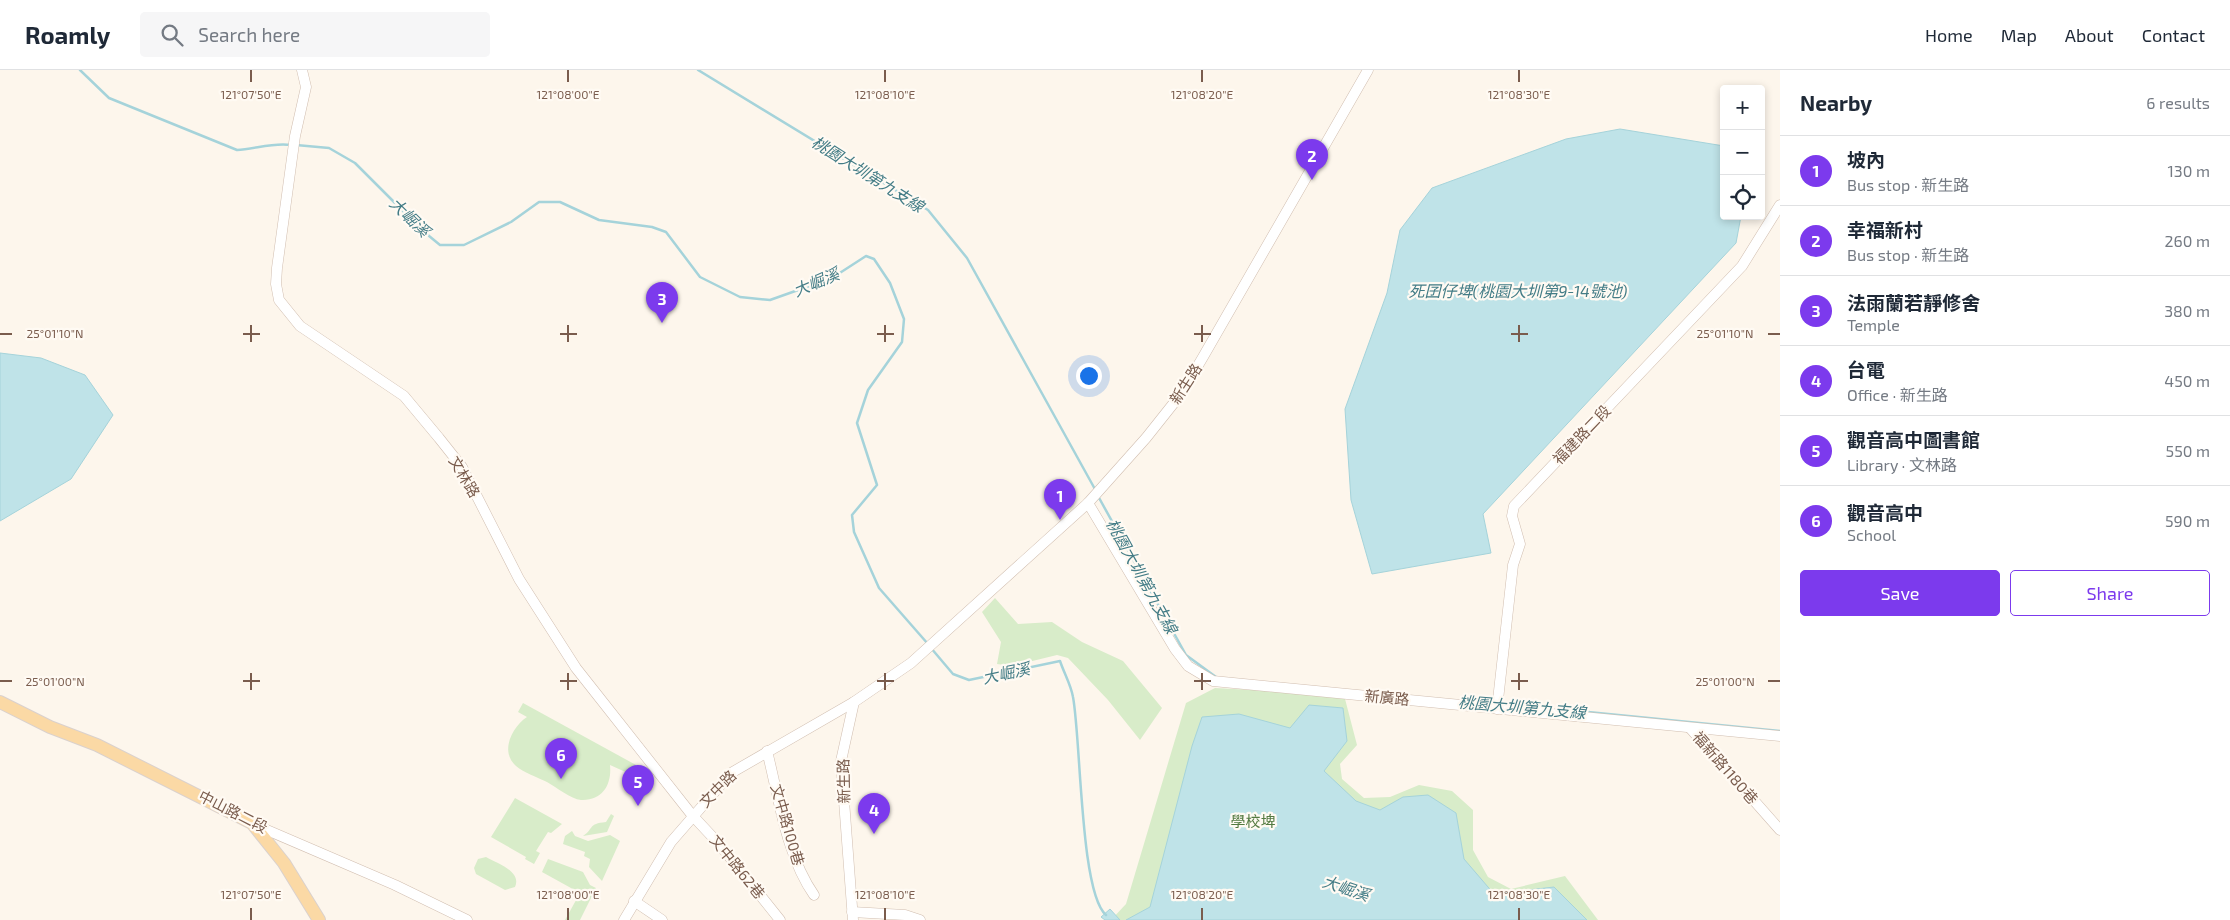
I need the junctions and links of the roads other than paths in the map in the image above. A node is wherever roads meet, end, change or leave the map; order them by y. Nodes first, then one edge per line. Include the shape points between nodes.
1 (302, 70) edge
2 (1368, 70) edge
3 (1780, 205) edge
4 (1088, 503) junction
5 (0, 702) edge
6 (854, 702) junction
7 (1497, 709) junction
8 (1690, 728) junction
9 (1780, 736) edge
10 (767, 751) junction
11 (692, 815) junction
12 (252, 823) junction
13 (1780, 830) edge
14 (814, 895) dead end
15 (634, 902) junction
16 (853, 916) edge
17 (319, 920) edge
18 (467, 920) edge
19 (624, 920) edge
20 (662, 920) edge
21 (780, 920) edge
22 (920, 920) edge

1 - 11 street, 文林路 via 306,87 295,140 276,284 279,300 300,326 404,396 425,420 462,467 519,579 576,668
2 - 4 street, 新生路 via 1181,394
3 - 7 street, 福建路二段 via 1742,266 1514,506 1512,516 1520,544 1513,565
4 - 6 street, 新生路 via 911,663
4 - 7 street, 新廣路 via 1175,649 1188,666 1213,681
5 - 12 main road, 中山路二段 via 50,727 97,745
6 - 10 street, 文中路
6 - 16 street, 新生路 via 841,761
7 - 8 street, 新廣路
8 - 9 street, 新廣路
8 - 13 street, 福新路1180巷
10 - 11 street, 文中路 via 731,773
10 - 14 street, 文中路100巷 via 797,862
11 - 15 street, 文中路
11 - 21 street, 文中路62巷
12 - 17 main road via 284,863
12 - 18 street, 中山路二段 via 395,884
15 - 19 street, 文中路
15 - 20 street
16 - 22 street via 905,915

